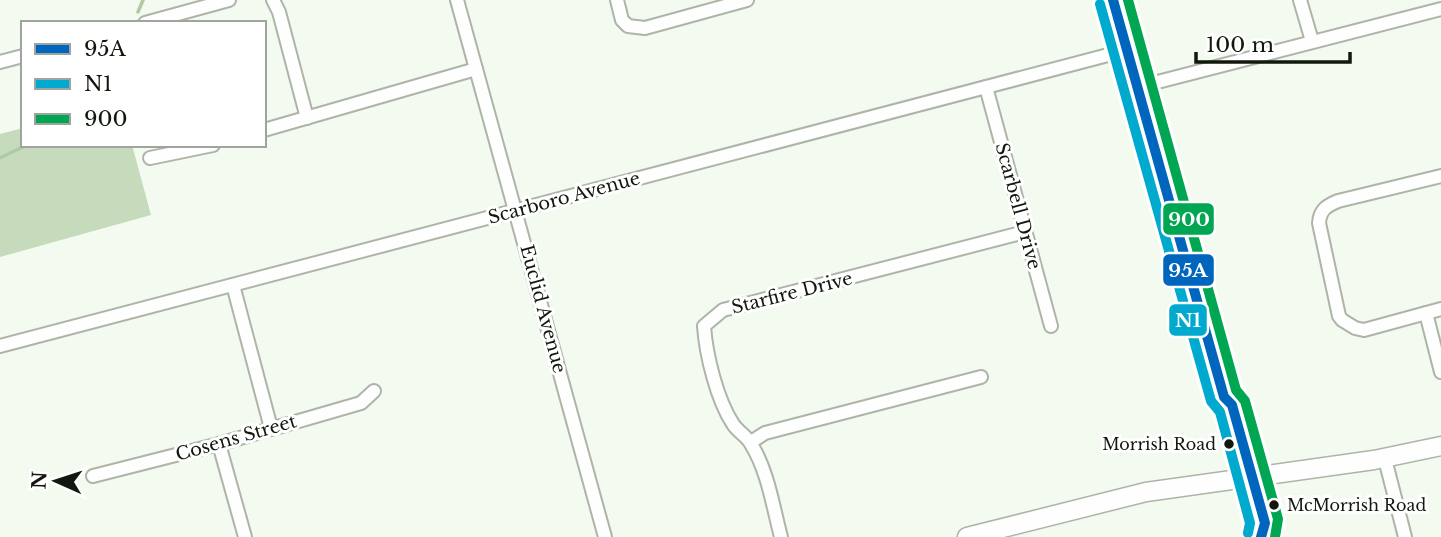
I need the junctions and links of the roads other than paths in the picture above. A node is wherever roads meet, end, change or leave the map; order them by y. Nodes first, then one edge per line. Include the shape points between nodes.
1 (229, 0) edge
2 (273, 0) edge
3 (457, 0) edge
4 (617, 0) edge
5 (747, 0) edge
6 (1114, 0) edge
7 (1300, 0) edge
8 (1441, 9) edge
9 (152, 21) edge
10 (1311, 41) junction
11 (1127, 50) junction
12 (21, 57) edge
13 (0, 62) edge
14 (476, 69) junction
15 (986, 87) junction
16 (1138, 87) junction
17 (307, 118) junction
18 (266, 130) edge
19 (204, 147) edge
20 (150, 158) dead end
21 (1441, 176) edge
22 (515, 210) junction
23 (1025, 233) junction
24 (233, 285) junction
25 (1441, 309) edge
26 (1426, 313) junction
27 (1051, 326) dead end
28 (0, 346) edge
29 (1441, 372) edge
30 (981, 377) dead end
31 (374, 391) dead end
32 (271, 428) junction
33 (751, 442) junction
34 (219, 444) junction
35 (1441, 446) edge
36 (1385, 459) junction
37 (93, 476) dead end
38 (1247, 479) junction
39 (1261, 536) edge
40 (245, 537) edge
41 (605, 537) edge
42 (781, 537) edge
43 (967, 537) edge
44 (1405, 537) edge

1 - 9 street
2 - 17 street
3 - 14 street, Euclid Avenue
4 - 5 street via 628,26 645,28
6 - 11 main road
7 - 10 street
8 - 10 street
10 - 16 street
11 - 15 street, Scarboro Avenue
11 - 16 main road
12 - 13 street
14 - 17 street
14 - 22 street, Euclid Avenue
15 - 22 street, Scarboro Avenue
15 - 23 street, Scarbell Drive
16 - 38 main road via 1224,397 1232,405
17 - 18 street
19 - 20 street
21 - 26 street via 1338,201 1319,214 1342,320 1364,330
22 - 24 street, Scarboro Avenue
22 - 41 street, Euclid Avenue
23 - 27 street, Scarbell Drive
23 - 33 street, Starfire Drive via 715,315 704,326 705,341 723,409
24 - 28 street, Scarboro Avenue
24 - 32 street
25 - 26 street
26 - 29 street
30 - 33 street via 765,433
31 - 32 street, Cosens Street via 361,403
32 - 34 street, Cosens Street
33 - 42 street, Starfire Drive
34 - 37 street, Cosens Street
34 - 40 street
35 - 36 main road
36 - 38 main road
36 - 44 street
38 - 39 main road via 1265,523
38 - 43 main road via 1120,497

